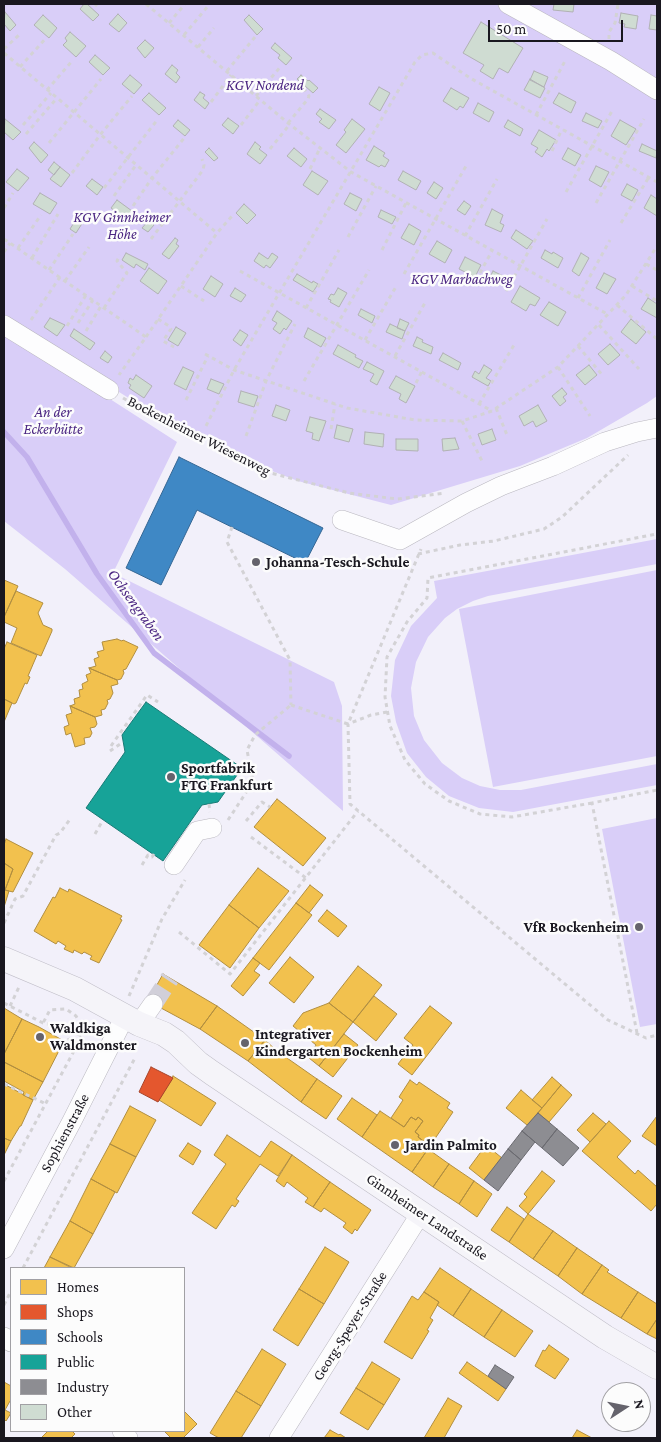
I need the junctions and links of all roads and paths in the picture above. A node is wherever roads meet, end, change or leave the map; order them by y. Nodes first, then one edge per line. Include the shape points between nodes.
1 (146, 4) edge
2 (184, 4) edge
3 (508, 4) edge
4 (618, 4) edge
5 (208, 6) dead end
6 (169, 23) junction
7 (214, 28) dead end
8 (21, 33) dead end
9 (184, 35) junction
10 (46, 38) dead end
11 (255, 38) dead end
12 (608, 45) dead end
13 (198, 47) junction
14 (4, 49) edge
15 (4, 53) edge
16 (73, 60) dead end
17 (565, 61) dead end
18 (281, 66) dead end
19 (20, 67) junction
20 (227, 71) junction
21 (231, 75) junction
22 (101, 79) dead end
23 (302, 86) dead end
24 (657, 90) edge
25 (49, 91) junction
26 (132, 96) dead end
27 (256, 96) junction
28 (57, 98) junction
29 (260, 100) junction
30 (212, 102) dead end
31 (612, 111) dead end
32 (74, 113) junction
33 (536, 115) junction
34 (158, 119) dead end
35 (644, 119) dead end
36 (289, 124) junction
37 (23, 125) dead end
38 (241, 125) dead end
39 (562, 129) junction
40 (26, 134) dead end
41 (100, 135) junction
42 (185, 137) dead end
43 (49, 143) dead end
44 (592, 146) junction
45 (320, 148) junction
46 (270, 150) dead end
47 (552, 151) dead end
48 (127, 157) junction
49 (202, 159) dead end
50 (619, 161) junction
51 (136, 165) junction
52 (466, 166) dead end
53 (310, 169) dead end
54 (351, 172) junction
55 (72, 173) dead end
56 (649, 177) junction
57 (152, 178) junction
58 (497, 179) dead end
59 (657, 182) edge
60 (376, 186) junction
61 (104, 188) dead end
62 (566, 192) dead end
63 (13, 194) dead end
64 (114, 196) dead end
65 (180, 201) junction
66 (406, 203) junction
67 (596, 203) dead end
68 (133, 206) dead end
69 (4, 208) edge
70 (41, 214) dead end
71 (58, 214) dead end
72 (232, 216) dead end
73 (547, 219) dead end
74 (436, 220) junction
75 (621, 223) dead end
76 (218, 233) junction
77 (73, 234) dead end
78 (465, 236) junction
79 (348, 237) dead end
80 (4, 238) edge
81 (151, 240) dead end
82 (610, 240) dead end
83 (10, 243) junction
84 (657, 246) edge
85 (89, 247) dead end
86 (18, 248) junction
87 (339, 250) dead end
88 (382, 250) dead end
89 (492, 251) junction
90 (4, 252) edge
91 (120, 255) dead end
92 (32, 258) junction
93 (646, 264) junction
94 (521, 266) junction
95 (49, 270) junction
96 (369, 270) dead end
97 (657, 270) edge
98 (240, 271) dead end
99 (404, 274) dead end
100 (60, 277) junction
101 (476, 280) dead end
102 (65, 281) junction
103 (397, 285) dead end
104 (181, 286) junction
105 (632, 286) junction
106 (506, 292) dead end
107 (279, 294) junction
108 (86, 295) junction
109 (578, 298) junction
110 (92, 300) junction
111 (204, 301) dead end
112 (426, 301) dead end
113 (657, 301) edge
114 (618, 305) junction
115 (102, 307) junction
116 (306, 308) junction
117 (609, 314) junction
118 (158, 319) junction
119 (30, 322) dead end
120 (78, 323) dead end
121 (295, 324) dead end
122 (4, 325) edge
123 (336, 325) junction
124 (599, 325) junction
125 (66, 326) dead end
126 (86, 331) dead end
127 (146, 337) junction
128 (657, 339) edge
129 (365, 340) junction
130 (514, 345) dead end
131 (578, 346) junction
132 (174, 347) dead end
133 (394, 356) junction
134 (558, 367) junction
135 (639, 369) dead end
136 (234, 370) junction
137 (422, 371) junction
138 (603, 376) dead end
139 (266, 381) junction
140 (304, 381) dead end
141 (416, 383) dead end
142 (109, 390) junction
143 (186, 400) dead end
144 (335, 404) junction
145 (479, 404) junction
146 (496, 408) junction
147 (492, 411) junction
148 (590, 416) dead end
149 (462, 421) junction
150 (206, 426) dead end
151 (657, 428) edge
152 (331, 429) dead end
153 (507, 435) dead end
154 (246, 436) dead end
155 (632, 453) dead end
156 (483, 463) dead end
157 (454, 492) dead end
158 (342, 520) dead end
159 (434, 521) junction
160 (232, 527) dead end
161 (657, 534) edge
162 (418, 554) junction
163 (158, 702) dead end
164 (290, 705) junction
165 (387, 712) junction
166 (348, 724) junction
167 (255, 735) dead end
168 (123, 742) dead end
169 (657, 790) edge
170 (592, 802) junction
171 (270, 807) dead end
172 (358, 811) junction
173 (71, 818) dead end
174 (104, 820) dead end
175 (246, 821) dead end
176 (212, 828) dead end
177 (95, 834) dead end
178 (251, 837) dead end
179 (154, 854) dead end
180 (142, 864) dead end
181 (174, 866) dead end
182 (306, 878) junction
183 (4, 923) edge
184 (179, 932) dead end
185 (4, 959) edge
186 (20, 984) dead end
187 (4, 1003) edge
188 (153, 1004) tunnel mouth
189 (10, 1006) junction
190 (132, 1020) junction
191 (43, 1023) junction
192 (66, 1029) junction
193 (637, 1034) junction
194 (657, 1035) edge
195 (82, 1036) junction
196 (72, 1053) junction
197 (135, 1058) dead end
198 (4, 1084) edge
199 (44, 1103) junction
200 (4, 1181) edge
201 (421, 1213) junction
202 (4, 1249) edge
203 (24, 1267) edge
204 (10, 1293) edge
205 (4, 1305) edge
206 (657, 1367) edge
207 (279, 1438) edge

1 - 6 path
2 - 6 path
3 - 24 street
4 - 12 path
5 - 9 path
6 - 9 path
7 - 13 path
8 - 14 path
9 - 13 path
10 - 19 path
11 - 20 path
13 - 20 path
15 - 19 path
16 - 25 path
17 - 33 path
18 - 27 path
19 - 25 path
20 - 21 path
21 - 27 path
21 - 30 path
22 - 32 path
23 - 36 path via 308,99
25 - 28 path
25 - 37 path
26 - 41 path
27 - 29 path
28 - 32 path
28 - 40 path
29 - 36 path
29 - 38 path
31 - 44 path
32 - 41 path
32 - 43 path
33 - 39 path
33 - 54 path via 427,53 415,62
34 - 48 path
35 - 50 path
36 - 45 path
36 - 46 path
39 - 44 path
39 - 47 path
41 - 48 path
41 - 55 path
42 - 57 path
44 - 50 path
44 - 62 path
45 - 53 path
45 - 54 path
48 - 51 path
48 - 61 path
49 - 65 path via 203,170
50 - 56 path
50 - 67 path
51 - 57 path
51 - 64 path
52 - 74 path
54 - 60 path
54 - 107 path
56 - 59 path
56 - 75 path
57 - 65 path
57 - 68 path
58 - 78 path
60 - 66 path
60 - 79 path
63 - 69 path
65 - 76 path
65 - 81 path
66 - 74 path
66 - 88 path
70 - 86 path
71 - 92 path
72 - 76 path
73 - 94 path
74 - 78 path
74 - 99 path
76 - 104 path
77 - 95 path
78 - 89 path
80 - 83 path
82 - 109 path
83 - 86 path
83 - 90 path
84 - 93 path
85 - 102 path
86 - 92 path
87 - 116 path
89 - 94 path
89 - 101 path
91 - 115 path via 117,261 127,273
92 - 95 path
93 - 97 path
93 - 105 path
94 - 106 path
94 - 109 path
95 - 100 path
96 - 123 path
98 - 107 path
100 - 102 path
100 - 119 path
102 - 108 path
103 - 129 path
104 - 111 path
104 - 118 path
105 - 113 path
105 - 114 path
107 - 116 path
107 - 136 path
108 - 110 path
108 - 125 path
109 - 117 path
110 - 115 path
110 - 120 path
112 - 133 path
114 - 117 path
114 - 128 path
115 - 126 path
115 - 127 path
116 - 123 path
117 - 124 path
118 - 127 path
118 - 132 path via 171,329 163,341
121 - 139 path
122 - 142 street, Bockenheimer Wiesenweg
123 - 129 path
123 - 140 path
124 - 131 path
124 - 135 path
127 - 142 path
129 - 133 path
130 - 145 path
131 - 134 path
131 - 138 path
133 - 137 path
134 - 146 path
134 - 148 path
136 - 139 path
136 - 143 path via 206,355
136 - 150 path
137 - 141 path
137 - 145 path
139 - 144 path
139 - 154 path
142 - 157 path, Bockenheimer Wiesenweg via 149,414 263,471 349,493 398,498
144 - 149 path via 416,420
144 - 152 path
145 - 147 path
146 - 147 path
146 - 153 path
147 - 149 path
149 - 156 path
151 - 159 street via 605,442 501,486
155 - 162 path via 562,517 544,529
158 - 159 street via 400,540
159 - 162 path
160 - 164 path via 227,542 290,660
161 - 165 path via 428,578 427,598 407,622 387,657
162 - 166 path
163 - 168 path via 147,695 110,748
164 - 166 path
164 - 167 path
165 - 166 path
165 - 170 path via 406,760 425,784 449,801 480,814 512,817
166 - 172 path via 350,804
169 - 170 path
170 - 193 path
171 - 175 path via 262,802
172 - 182 path
172 - 193 path via 608,1020
173 - 183 path via 56,835 22,896 15,899
174 - 177 path
176 - 181 street via 197,831
178 - 182 path
179 - 180 path
182 - 184 path via 230,974
185 - 190 main road, Ginnheimer Landstraße via 75,989
186 - 189 path
187 - 189 path
188 - 190 street, Sophienstraße
189 - 191 path
190 - 201 main road, Ginnheimer Landstraße via 176,1042 198,1063
190 - 202 street, Sophienstraße via 72,1121
191 - 192 path
191 - 195 path via 50,1010 66,1009 76,1016
192 - 195 path
192 - 196 path
193 - 194 path via 646,1038
195 - 196 path
196 - 199 path
197 - 203 path
198 - 199 path
199 - 200 path
201 - 206 main road, Ginnheimer Landstraße via 605,1337
201 - 207 street, Georg-Speyer-Straße
204 - 205 path

